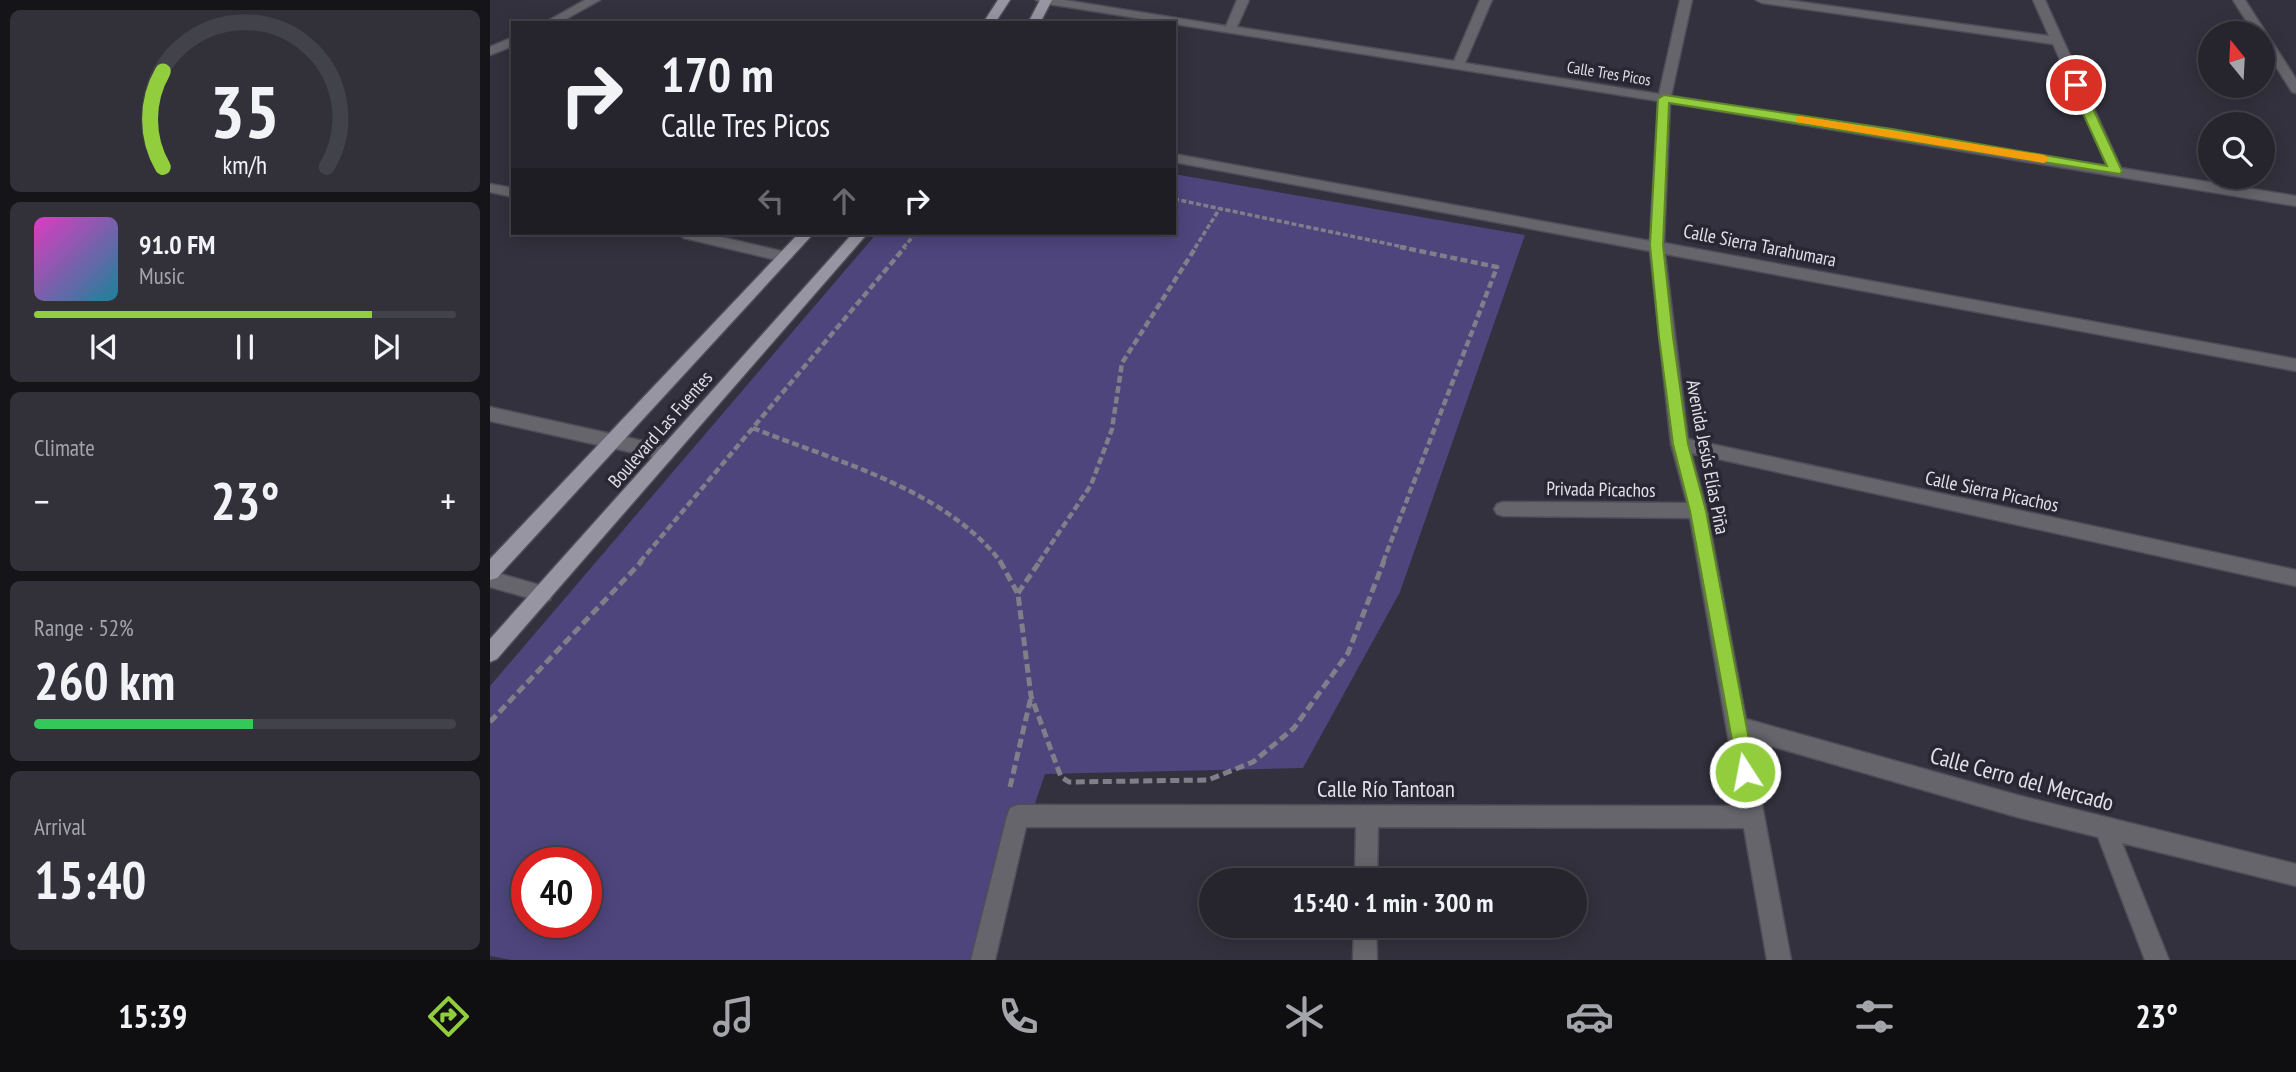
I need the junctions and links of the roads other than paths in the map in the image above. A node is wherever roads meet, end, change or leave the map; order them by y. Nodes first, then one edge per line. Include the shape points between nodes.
1 (594, 0) edge
2 (1004, 0) edge
3 (1045, 0) edge
4 (1243, 0) edge
5 (1486, 0) edge
6 (1686, 0) edge
7 (1762, 0) edge
8 (2039, 0) edge
9 (2239, 0) edge
10 (554, 21) edge
11 (990, 21) edge
12 (1035, 21) edge
13 (1174, 21) edge
14 (1176, 21) edge
15 (2253, 21) edge
16 (1230, 30) junction
17 (2056, 41) junction
18 (511, 42) edge
19 (490, 51) edge
20 (2275, 56) edge
21 (1458, 66) junction
22 (2296, 89) edge
23 (1664, 99) junction
24 (1176, 158) edge
25 (2116, 171) junction
26 (490, 188) edge
27 (511, 193) edge
28 (2296, 201) edge
29 (692, 235) edge
30 (805, 235) edge
31 (859, 235) edge
32 (1657, 245) junction
33 (785, 257) junction
34 (2296, 365) edge
35 (490, 414) edge
36 (611, 443) junction
37 (1680, 444) junction
38 (666, 453) junction
39 (1503, 509) dead end
40 (1698, 511) junction
41 (490, 572) edge
42 (2296, 578) edge
43 (490, 579) edge
44 (542, 594) junction
45 (490, 653) edge
46 (1737, 726) junction
47 (1367, 815) junction
48 (1754, 817) junction
49 (2106, 829) junction
50 (1366, 868) edge
51 (2296, 876) edge
52 (1365, 938) edge
53 (983, 960) edge
54 (1365, 960) edge
55 (1779, 960) edge
56 (2157, 960) edge

1 - 10 street
2 - 11 main road
3 - 12 main road
3 - 13 street, Calle Tres Picos
4 - 16 street
5 - 21 street
6 - 23 street, Avenida Jesús Elías Piña
7 - 17 street
8 - 17 street
9 - 15 street
14 - 16 street, Calle Tres Picos
16 - 21 street, Calle Tres Picos
17 - 25 street
18 - 19 street
20 - 22 street
21 - 23 street, Calle Tres Picos
23 - 25 street, Calle Tres Picos
23 - 32 street, Avenida Jesús Elías Piña
24 - 32 street, Calle Sierra Tarahumara
25 - 28 street, Calle Tres Picos
26 - 27 street
29 - 33 street
30 - 33 main road, Boulevard Las Fuentes
31 - 38 main road, Boulevard Las Fuentes
32 - 34 street, Calle Sierra Tarahumara
32 - 37 street, Avenida Jesús Elías Piña
33 - 36 main road, Boulevard Las Fuentes
35 - 36 street
36 - 38 street
36 - 41 main road, Boulevard Las Fuentes
37 - 40 street, Avenida Jesús Elías Piña
37 - 42 street, Calle Sierra Picachos
38 - 44 main road, Boulevard Las Fuentes
39 - 40 street, Privada Picachos
40 - 46 street, Avenida Jesús Elías Piña
43 - 44 street
44 - 45 main road, Boulevard Las Fuentes
46 - 48 street, Avenida Jesús Elías Piña
46 - 49 street, Calle Cerro del Mercado
47 - 48 street, Calle Río Tantoan
47 - 50 street
47 - 53 street, Calle Río Tantoan via 1018,816
48 - 55 street, Avenida Jesús Elías Piña
49 - 51 street, Calle Cerro del Mercado
49 - 56 street
52 - 54 street

